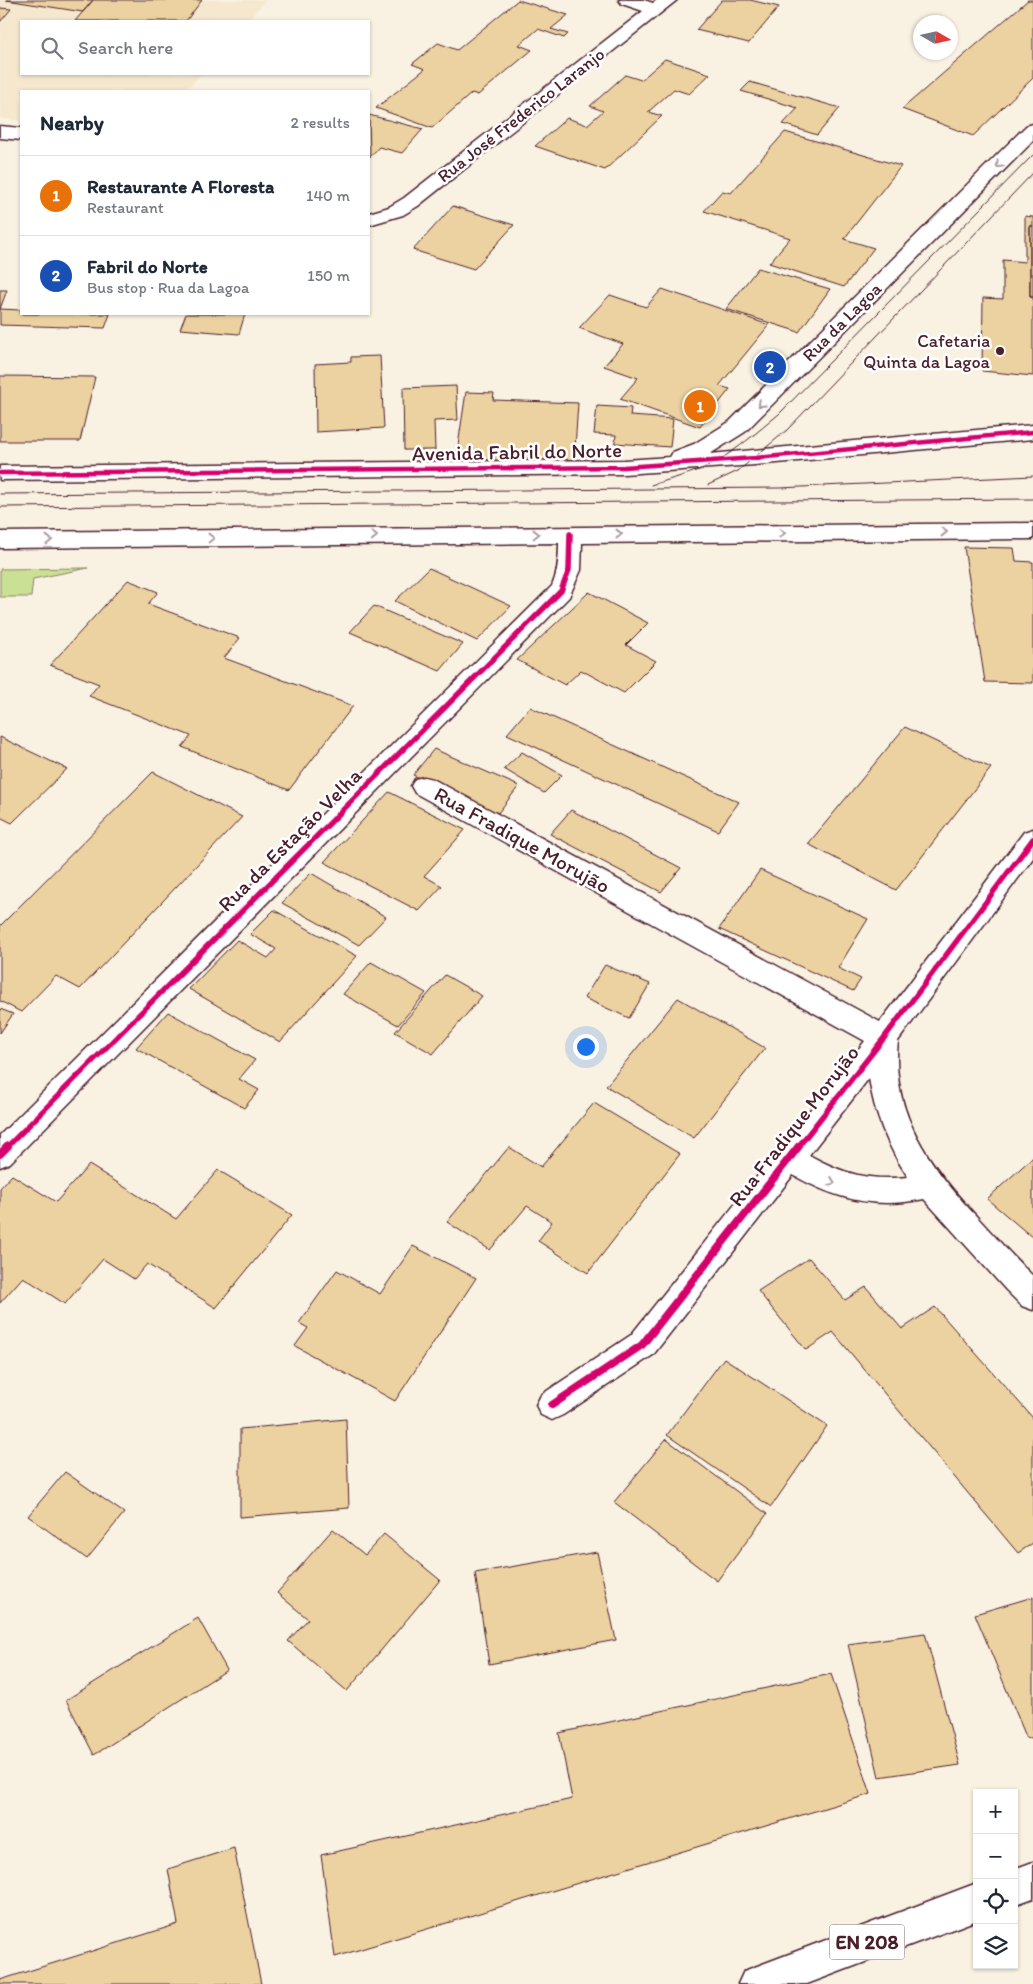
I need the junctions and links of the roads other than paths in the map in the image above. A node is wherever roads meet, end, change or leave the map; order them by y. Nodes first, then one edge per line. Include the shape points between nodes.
1 (628, 0) edge
2 (662, 5) edge
3 (1033, 130) edge
4 (0, 132) edge
5 (20, 134) edge
6 (370, 219) edge
7 (1033, 432) edge
8 (624, 467) junction
9 (0, 472) edge
10 (1033, 531) edge
11 (570, 534) junction
12 (0, 540) edge
13 (424, 786) dead end
14 (1033, 839) edge
15 (884, 1038) junction
16 (0, 1154) edge
17 (789, 1158) junction
18 (929, 1185) junction
19 (1033, 1296) edge
20 (552, 1405) dead end
21 (1033, 1880) edge
22 (1018, 1886) edge
23 (973, 1903) edge
24 (757, 1984) edge

1 - 2 street
2 - 6 street, Rua José Frederico Laranjo via 410,202 396,211
3 -> 8 street, Rua da Lagoa via 736,427 685,456
4 - 5 street
7 - 8 street, Avenida Fabril do Norte
8 - 9 street, Avenida Fabril do Norte
11 -> 10 street
12 -> 11 street
11 - 16 street, Rua da Estação Velha via 570,570 561,591
13 - 15 street, Rua Fradique Morujão
14 - 15 street, Rua Fradique Morujão
15 - 17 street, Rua Fradique Morujão
15 - 18 street, Rua Fradique Morujão via 882,1068 887,1104 898,1135
17 -> 18 street, Rua Fradique Morujão via 823,1178 847,1187 880,1193
17 - 20 street, Rua Fradique Morujão via 642,1345
18 - 19 street, Rua Fradique Morujão
21 - 22 street
23 - 24 street, EN 208

